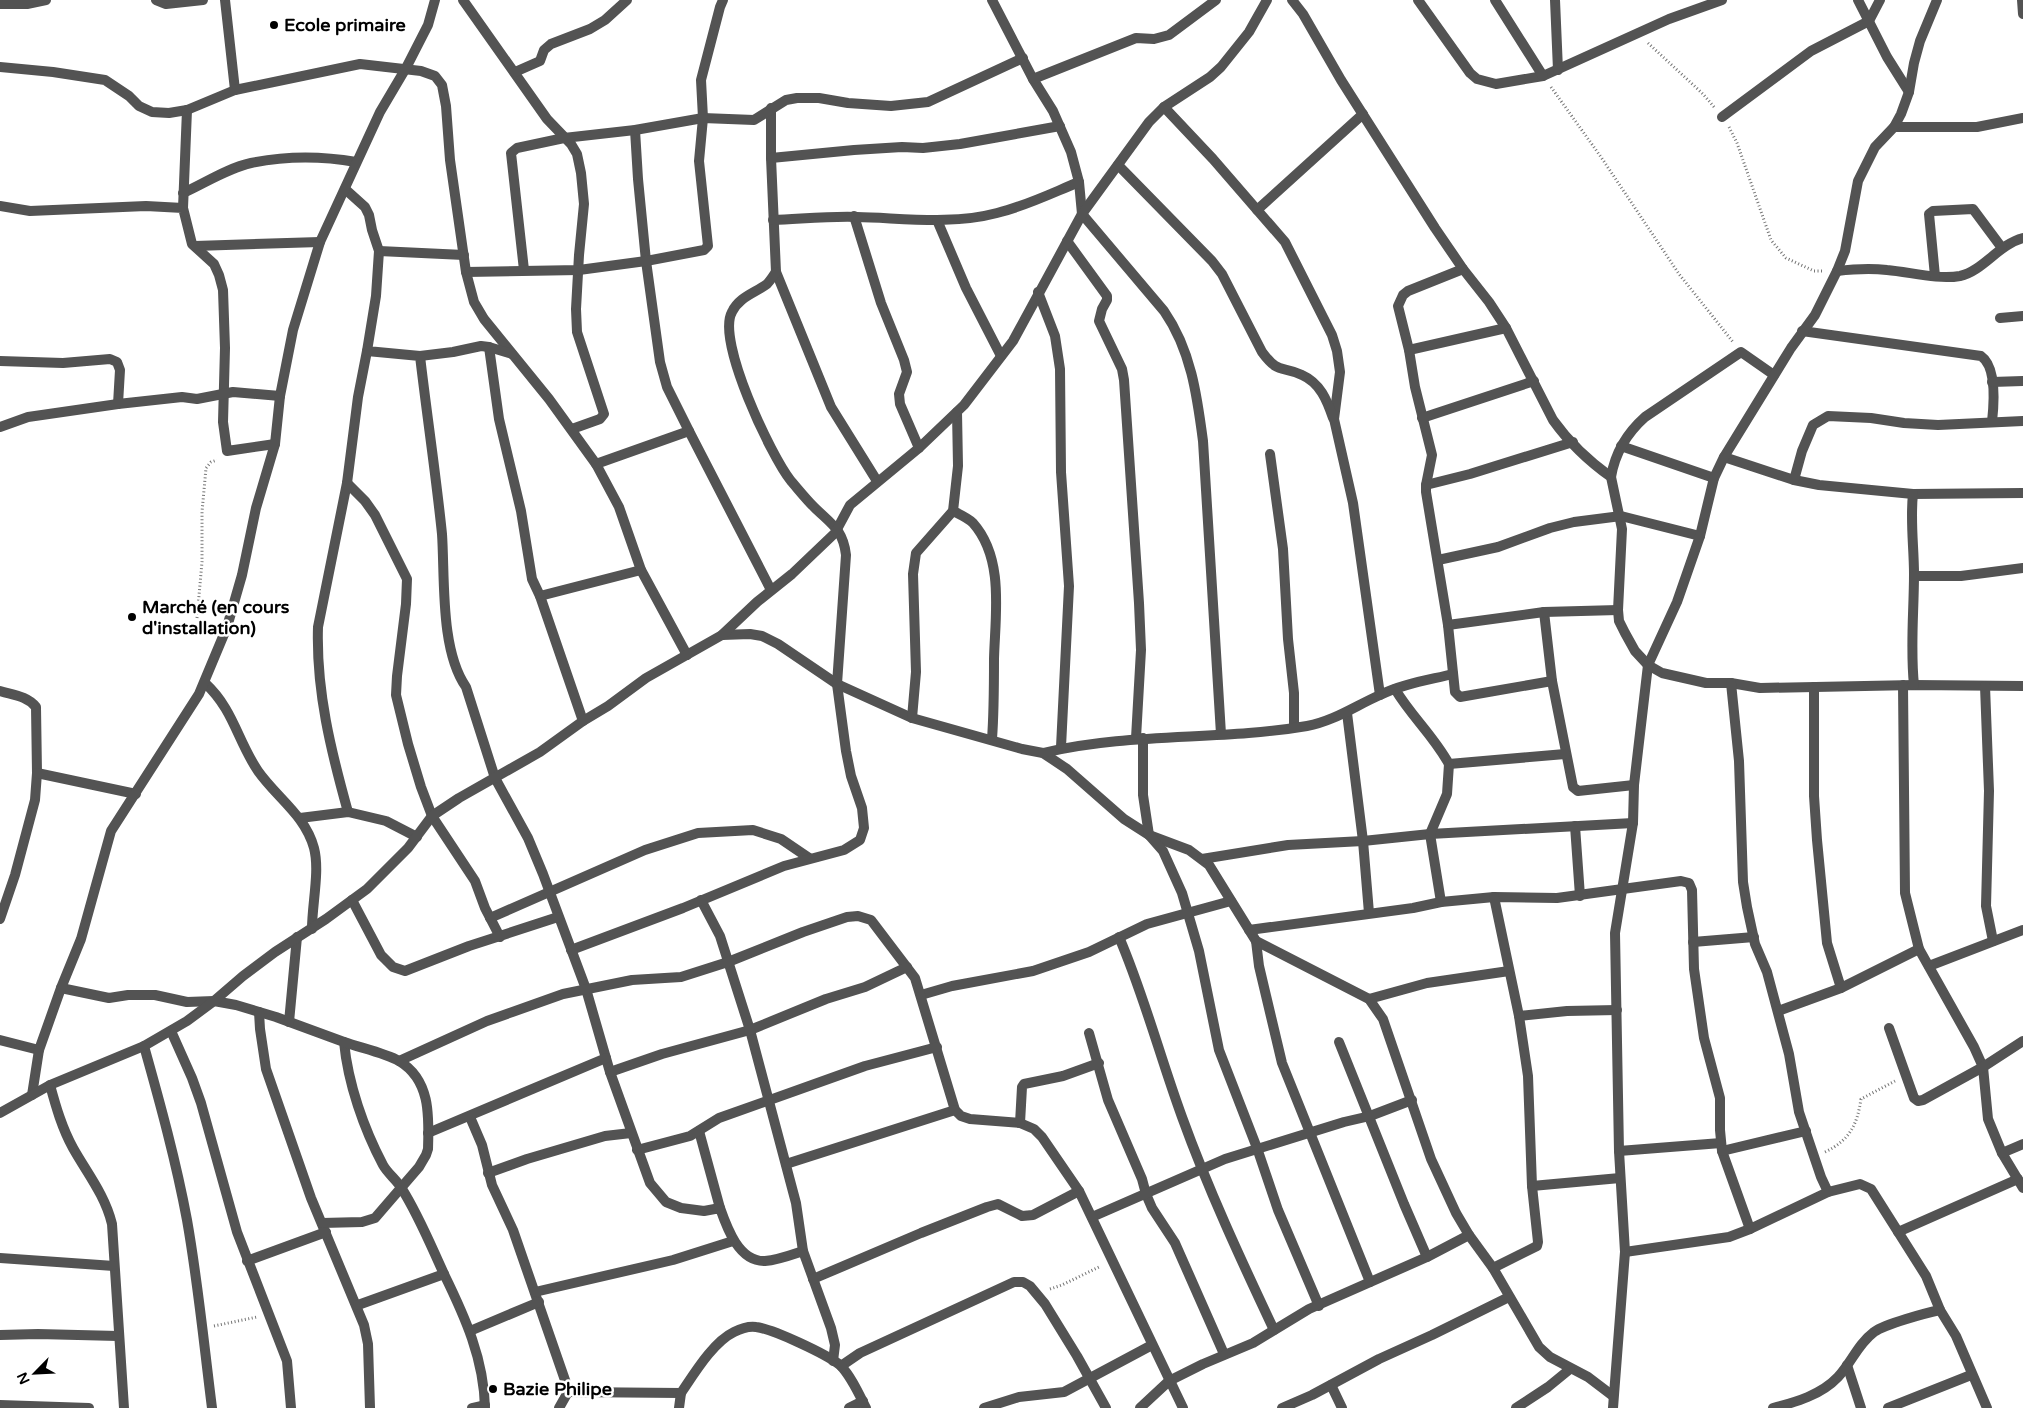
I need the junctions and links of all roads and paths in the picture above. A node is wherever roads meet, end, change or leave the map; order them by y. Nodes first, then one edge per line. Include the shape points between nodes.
1 (45, 0) edge
2 (156, 0) edge
3 (203, 0) edge
4 (225, 0) edge
5 (435, 0) edge
6 (463, 0) edge
7 (627, 0) edge
8 (723, 0) edge
9 (992, 0) edge
10 (1215, 0) edge
11 (1267, 0) edge
12 (1292, 0) edge
13 (1418, 0) edge
14 (1495, 0) edge
15 (1554, 0) edge
16 (1722, 0) edge
17 (1858, 0) edge
18 (1880, 0) edge
19 (1937, 0) edge
20 (2022, 0) edge
21 (0, 4) edge
22 (2023, 14) edge
23 (1869, 21) junction
24 (1638, 34) junction
25 (1023, 58) junction
26 (0, 67) edge
27 (406, 68) junction
28 (1558, 70) junction
29 (515, 72) junction
30 (1543, 76) junction
31 (1033, 79) junction
32 (235, 90) junction
33 (1909, 92) junction
34 (1164, 107) junction
35 (771, 108) junction
36 (187, 110) junction
37 (1363, 114) junction
38 (1722, 117) junction
39 (704, 118) junction
40 (2023, 118) edge
41 (1060, 126) junction
42 (1894, 127) junction
43 (635, 130) junction
44 (564, 138) junction
45 (771, 158) junction
46 (356, 162) junction
47 (1118, 165) junction
48 (1079, 182) junction
49 (345, 189) junction
50 (184, 193) junction
51 (0, 206) edge
52 (183, 208) junction
53 (1257, 210) junction
54 (1082, 214) junction
55 (854, 216) junction
56 (773, 220) junction
57 (937, 220) junction
58 (2023, 238) edge
59 (1067, 241) junction
60 (320, 242) junction
61 (195, 246) junction
62 (2002, 248) junction
63 (379, 251) junction
64 (464, 255) junction
65 (646, 261) junction
66 (1463, 269) junction
67 (524, 270) junction
68 (579, 270) junction
69 (1837, 271) junction
70 (466, 272) junction
71 (776, 272) junction
72 (1935, 276) junction
73 (1038, 292) junction
74 (2023, 316) edge
75 (2000, 318) dead end
76 (1506, 328) junction
77 (1802, 331) junction
78 (490, 347) junction
79 (1409, 350) junction
80 (367, 352) junction
81 (1741, 352) junction
82 (512, 355) junction
83 (420, 356) junction
84 (1001, 356) junction
85 (0, 361) edge
86 (1774, 375) junction
87 (1534, 381) junction
88 (2023, 381) edge
89 (1992, 382) junction
90 (224, 392) junction
91 (280, 396) junction
92 (118, 404) junction
93 (958, 412) junction
94 (1422, 418) junction
95 (1334, 419) junction
96 (2023, 420) edge
97 (1992, 422) junction
98 (0, 427) edge
99 (572, 429) junction
100 (689, 431) junction
101 (1572, 442) junction
102 (275, 444) junction
103 (1621, 446) junction
104 (919, 448) junction
105 (227, 451) junction
106 (1270, 454) dead end
107 (1724, 457) junction
108 (596, 464) junction
109 (1612, 476) junction
110 (1714, 478) junction
111 (1794, 480) junction
112 (877, 481) junction
113 (347, 483) junction
114 (1426, 485) junction
115 (2023, 493) edge
116 (1913, 494) junction
117 (953, 511) junction
118 (1621, 516) junction
119 (837, 528) junction
120 (1700, 536) junction
121 (1438, 560) junction
122 (2023, 568) edge
123 (641, 570) junction
124 (1914, 576) junction
125 (771, 590) junction
126 (540, 596) junction
127 (1618, 610) junction
128 (1544, 612) junction
129 (197, 618) dead end
130 (1448, 625) junction
131 (722, 635) junction
132 (688, 654) junction
133 (1648, 665) junction
134 (1453, 674) junction
135 (1552, 681) junction
136 (204, 683) junction
137 (1731, 683) junction
138 (837, 684) junction
139 (1908, 685) junction
140 (1985, 686) junction
141 (2023, 686) edge
142 (1814, 687) junction
143 (1395, 689) junction
144 (0, 692) edge
145 (1380, 695) junction
146 (1347, 713) junction
147 (912, 718) junction
148 (582, 721) junction
149 (1294, 727) junction
150 (1221, 734) junction
151 (1140, 738) junction
152 (992, 739) junction
153 (1061, 747) junction
154 (1043, 752) junction
155 (1565, 754) junction
156 (1449, 764) junction
157 (37, 773) junction
158 (495, 778) junction
159 (1634, 785) junction
160 (136, 794) junction
161 (348, 812) junction
162 (432, 816) junction
163 (300, 818) junction
164 (1633, 823) junction
165 (1575, 826) junction
166 (1430, 834) junction
167 (1149, 835) junction
168 (417, 837) junction
169 (1363, 841) junction
170 (809, 858) junction
171 (1202, 859) junction
172 (1622, 890) junction
173 (549, 892) junction
174 (1580, 896) junction
175 (1494, 897) junction
176 (352, 900) junction
177 (701, 900) junction
178 (1231, 901) junction
179 (1441, 902) junction
180 (1189, 913) junction
181 (1370, 913) junction
182 (490, 918) junction
183 (558, 918) junction
184 (0, 919) edge
185 (312, 929) junction
186 (1249, 930) junction
187 (2023, 930) edge
188 (500, 937) junction
189 (1119, 937) junction
190 (1754, 937) junction
191 (298, 938) junction
192 (1256, 941) junction
193 (1693, 942) junction
194 (1993, 942) junction
195 (1919, 949) junction
196 (570, 950) junction
197 (728, 962) junction
198 (1929, 966) junction
199 (907, 967) junction
200 (1509, 972) junction
201 (61, 988) junction
202 (1841, 988) junction
203 (586, 990) junction
204 (921, 995) junction
205 (1368, 1000) junction
206 (214, 1001) junction
207 (1617, 1010) junction
208 (1778, 1011) junction
209 (260, 1012) junction
210 (1519, 1016) junction
211 (289, 1022) junction
212 (1889, 1028) dead end
213 (750, 1030) junction
214 (171, 1031) junction
215 (1089, 1033) dead end
216 (0, 1040) edge
217 (2023, 1041) edge
218 (344, 1042) junction
219 (1340, 1042) dead end
220 (144, 1046) junction
221 (937, 1047) junction
222 (39, 1050) junction
223 (606, 1058) junction
224 (399, 1061) junction
225 (1099, 1063) junction
226 (1983, 1067) junction
227 (610, 1072) junction
228 (1907, 1075) junction
229 (50, 1085) junction
230 (32, 1095) junction
231 (769, 1099) junction
232 (1412, 1100) junction
233 (956, 1110) junction
234 (0, 1113) edge
235 (1370, 1116) junction
236 (470, 1117) junction
237 (1020, 1123) junction
238 (699, 1131) junction
239 (1806, 1131) junction
240 (428, 1133) junction
241 (631, 1133) junction
242 (1310, 1133) junction
243 (2023, 1144) edge
244 (1722, 1147) junction
245 (1257, 1148) junction
246 (637, 1150) junction
247 (1619, 1152) junction
248 (2002, 1153) junction
249 (1814, 1156) junction
250 (786, 1164) junction
251 (1202, 1168) junction
252 (488, 1173) junction
253 (1620, 1178) junction
254 (2020, 1183) edge
255 (401, 1186) junction
256 (1532, 1186) junction
257 (1079, 1191) junction
258 (1828, 1192) junction
259 (1146, 1194) junction
260 (720, 1208) junction
261 (1092, 1217) junction
262 (324, 1227) junction
263 (1750, 1229) junction
264 (1898, 1232) junction
265 (1469, 1235) junction
266 (733, 1241) junction
267 (803, 1251) junction
268 (1625, 1252) junction
269 (1427, 1256) junction
270 (0, 1258) edge
271 (247, 1261) junction
272 (1113, 1261) junction
273 (114, 1266) junction
274 (1493, 1268) junction
275 (444, 1274) junction
276 (812, 1279) junction
277 (1370, 1282) junction
278 (1030, 1286) junction
279 (537, 1297) junction
280 (1509, 1297) junction
281 (358, 1305) junction
282 (1319, 1306) junction
283 (1940, 1310) junction
284 (269, 1315) junction
285 (201, 1329) junction
286 (1274, 1330) junction
287 (470, 1332) junction
288 (0, 1335) edge
289 (118, 1336) junction
290 (1152, 1345) junction
291 (1224, 1354) junction
292 (837, 1363) junction
293 (1847, 1365) junction
294 (1570, 1369) junction
295 (1971, 1374) junction
296 (1090, 1380) junction
297 (1169, 1380) junction
298 (1331, 1385) junction
299 (568, 1392) junction
300 (681, 1393) junction
301 (1613, 1396) junction
302 (0, 1405) edge
303 (864, 1405) edge
304 (485, 1406) edge
305 (89, 1408) edge
306 (124, 1408) edge
307 (212, 1408) edge
308 (291, 1408) edge
309 (370, 1408) edge
310 (472, 1408) edge
311 (559, 1408) edge
312 (678, 1408) edge
313 (849, 1408) edge
314 (984, 1408) edge
315 (1106, 1408) edge
316 (1140, 1408) edge
317 (1183, 1408) edge
318 (1282, 1408) edge
319 (1342, 1408) edge
320 (1516, 1408) edge
321 (1613, 1408) edge
322 (1773, 1408) edge
323 (1861, 1408) edge
324 (1888, 1408) edge
325 (1987, 1408) edge

1 - 21 street
2 - 3 street via 166,4
4 - 32 street
5 - 27 street via 428,25
6 - 29 street
7 - 29 street via 605,20 551,44 544,50 540,61
8 - 39 street via 701,80
9 - 25 street
10 - 31 street via 1169,35 1154,39 1136,38
11 - 34 street via 1249,32 1221,67
12 - 37 street
13 - 30 street via 1477,79 1496,84
14 - 30 street
15 - 28 street
16 - 24 street
17 - 23 street
18 - 23 street
19 - 33 street via 1920,41
20 - 22 street
23 - 33 street
23 - 38 street via 1811,51
24 - 28 street
24 - 38 path via 1703,94
25 - 31 street
25 - 35 street via 919,104 891,106 797,98
26 - 36 street via 105,80 152,112
27 - 32 street via 360,64
27 - 46 street
27 - 64 street via 435,76 442,85
28 - 30 street
29 - 44 street
30 - 81 path via 1679,274
31 - 41 street
32 - 36 street
33 - 42 street
34 - 47 street
34 - 53 street
35 - 39 street via 754,120
35 - 45 street
36 - 50 street
37 - 53 street
37 - 66 street
38 - 69 path via 1737,143 1771,240 1786,258 1814,271
39 - 43 street
39 - 65 street via 698,161 708,246 704,250
40 - 42 street via 1977,127
41 - 45 street via 924,148 854,150
41 - 48 street
42 - 69 street via 1875,147 1858,182 1845,251
43 - 44 street
43 - 65 street
44 - 67 street via 517,148 511,153
44 - 68 street via 577,154 581,173 584,204
45 - 56 street
46 - 49 street
46 - 50 street via 324,157 251,163
47 - 54 street
47 - 95 street via 1222,274 1270,363 1279,369 1301,374 1315,383
48 - 54 street
48 - 57 street via 997,213
49 - 60 street
49 - 63 street via 365,207
50 - 52 street
51 - 52 street via 30,211 146,206
52 - 61 street
53 - 95 street via 1284,242 1332,336 1340,372
54 - 59 street
54 - 150 street via 1164,311 1191,366 1203,441
55 - 56 street
55 - 57 street
55 - 104 street via 881,303 904,360 906,372 899,394 900,404
56 - 71 street
57 - 84 street via 966,288
58 - 62 street
59 - 73 street
59 - 151 street via 1106,296 1099,320 1124,380 1139,603
60 - 61 street
60 - 91 street via 294,330
61 - 90 street via 214,264 223,290
62 - 72 street via 1972,271 1960,276
62 - 72 street via 1973,209 1933,211 1929,214
63 - 64 street
63 - 80 street
64 - 70 street
65 - 68 street
65 - 100 street via 660,362 667,387
66 - 76 street
66 - 79 street via 1403,295 1398,306
67 - 68 street
67 - 70 street
68 - 99 street via 577,332 604,414 600,419
69 - 72 street via 1887,270
69 - 77 street via 1815,315
70 - 82 street via 474,302
71 - 112 street via 831,407
71 - 119 street via 767,284 754,290 731,312 728,327 743,385 774,454 790,479
73 - 84 street via 1022,326
73 - 153 street via 1055,336 1060,369 1061,472 1069,586
74 - 75 street
76 - 79 street
76 - 87 street
77 - 86 street
77 - 89 street via 1976,354 1988,362
78 - 82 street
78 - 83 street
78 - 126 street via 499,419 521,511 532,579
79 - 94 street
80 - 83 street
80 - 113 street
81 - 86 street
81 - 103 street via 1645,416
82 - 99 street
83 - 158 street via 442,535 446,617 456,670 466,687
84 - 93 street
85 - 92 street via 63,363 110,359 117,362 120,370
86 - 107 street
87 - 94 street
87 - 101 street via 1553,420
88 - 89 street
89 - 97 street
90 - 91 street
90 - 92 street via 196,399 182,396
90 - 105 street via 223,422
91 - 102 street
92 - 98 street via 28,417
93 - 104 street
93 - 117 street via 958,466
94 - 114 street via 1432,456
95 - 145 street via 1353,503
96 - 97 street
97 - 111 street via 1938,425 1871,418 1823,418 1813,425
99 - 108 street
100 - 108 street
100 - 125 street
101 - 109 street
101 - 114 street
102 - 105 street
102 - 136 street via 227,627
103 - 109 street
103 - 110 street
104 - 112 street
105 - 129 path via 206,468
106 - 149 street via 1283,549
107 - 110 street
107 - 111 street
108 - 123 street via 619,507
109 - 118 street
110 - 120 street
111 - 116 street
112 - 119 street via 850,505
113 - 161 street via 318,627 317,650 320,690 331,748
113 - 162 street via 375,515 407,579 396,695
114 - 121 street
115 - 116 street
116 - 124 street
117 - 147 street via 916,553 913,574 916,672
117 - 152 street via 972,522 984,540 993,570 996,625
118 - 120 street
118 - 121 street via 1574,522 1498,547
118 - 127 street
119 - 125 street via 805,562
119 - 138 street via 845,543 846,555
120 - 133 street
121 - 130 street
122 - 124 street via 1961,576
123 - 126 street
123 - 132 street
124 - 139 street
125 - 131 street
126 - 148 street
127 - 128 street
127 - 133 street via 1625,633
128 - 130 street
128 - 135 street
130 - 134 street
131 - 132 street
131 - 138 street via 762,636
132 - 148 street
133 - 137 street via 1662,673 1706,683
133 - 159 street
134 - 135 street via 1455,692 1460,696
134 - 143 street
135 - 155 street
136 - 160 street
136 - 163 street via 227,708 258,771
137 - 142 street via 1760,688
137 - 190 street via 1739,761 1743,882
138 - 147 street
138 - 170 street via 846,751 862,808 864,828 860,840 844,850
139 - 140 street
139 - 142 street
139 - 195 street via 1905,893
140 - 141 street
140 - 194 street via 1989,791 1986,906
142 - 202 street via 1814,796 1821,890 1827,943
143 - 145 street
143 - 156 street via 1405,706 1438,744
144 - 157 street via 23,697 36,707
145 - 146 street
146 - 149 street
146 - 169 street
147 - 152 street
148 - 158 street via 540,752
149 - 150 street
150 - 151 street
151 - 153 street
151 - 167 street
152 - 154 street
153 - 154 street
154 - 167 street via 1124,820
155 - 156 street
155 - 159 street via 1573,787 1578,791
156 - 166 street via 1447,794
157 - 160 street
157 - 184 street via 34,800 15,875
158 - 162 street
158 - 173 street via 535,854
159 - 164 street
160 - 201 street via 112,831 81,939
161 - 163 street
161 - 168 street via 386,821
162 - 168 street
162 - 182 street via 475,881
163 - 185 street via 315,850
164 - 165 street
164 - 172 street
165 - 166 street
165 - 174 street
166 - 169 street
166 - 179 street
167 - 171 street via 1189,850
167 - 180 street via 1163,852
168 - 176 street
169 - 171 street via 1288,845
169 - 181 street
170 - 173 street via 781,839 752,830 698,833 660,844
170 - 177 street
171 - 178 street
172 - 174 street
172 - 193 street via 1681,881 1689,883 1692,890
172 - 207 street via 1615,933
173 - 182 street
173 - 183 street
174 - 175 street
175 - 179 street
175 - 200 street
176 - 185 street
176 - 188 street via 381,955 399,970 408,971
177 - 196 street
177 - 197 street via 720,936
178 - 180 street
178 - 186 street
179 - 181 street
180 - 189 street via 1147,924
180 - 245 street via 1200,951 1217,1042
181 - 186 street
182 - 188 street
183 - 188 street
183 - 196 street
185 - 191 street
186 - 192 street
187 - 194 street
189 - 204 street via 1089,952 1033,971
189 - 251 street
190 - 193 street
190 - 208 street
191 - 206 street via 243,976
191 - 211 street
192 - 205 street
192 - 242 street via 1282,1063
193 - 244 street via 1704,1038 1720,1098
194 - 198 street
195 - 198 street
195 - 202 street
196 - 203 street
197 - 199 street via 803,932 858,916 871,920
197 - 203 street via 681,976 632,980
197 - 213 street
198 - 226 street
199 - 204 street via 916,978
199 - 213 street via 865,987
200 - 205 street via 1427,983
200 - 210 street
201 - 206 street via 110,998 155,995 187,1002
201 - 222 street
202 - 208 street
203 - 223 street
203 - 224 street via 563,994 487,1021
204 - 221 street
205 - 232 street via 1384,1019
206 - 209 street
206 - 214 street
207 - 210 street
207 - 247 street
208 - 239 street
209 - 211 street
209 - 262 street via 266,1069
210 - 256 street via 1528,1076
211 - 218 street
212 - 228 street
213 - 227 street
213 - 231 street
214 - 220 street
214 - 271 street via 195,1086
215 - 225 street
216 - 222 street
217 - 226 street
218 - 224 street
218 - 255 street via 353,1089 371,1138 384,1166
219 - 235 street
220 - 229 street
220 - 285 street via 168,1133 186,1217
221 - 231 street via 865,1066
221 - 233 street
222 - 230 street
223 - 227 street
223 - 236 street
224 - 240 street via 414,1072 421,1083 426,1100
225 - 237 street via 1064,1076 1024,1084
225 - 259 street via 1108,1100
226 - 228 street via 1918,1101 1914,1098
226 - 248 street via 1988,1119
227 - 241 street
228 - 249 path via 1861,1099 1854,1128 1838,1146
229 - 230 street
229 - 273 street via 73,1147 108,1209
230 - 234 street
231 - 238 street via 719,1118
231 - 250 street
232 - 235 street
232 - 265 street via 1431,1159
233 - 237 street via 970,1119
233 - 250 street
235 - 242 street
235 - 269 street
236 - 240 street
236 - 252 street via 482,1144
237 - 257 street via 1042,1137
238 - 246 street
238 - 260 street
239 - 244 street
239 - 249 street
240 - 255 street via 424,1161
241 - 246 street
241 - 252 street via 605,1136
242 - 245 street
242 - 277 street
243 - 248 street
244 - 247 street
244 - 263 street
245 - 251 street
245 - 282 street via 1278,1210
246 - 260 street via 650,1183 666,1202 704,1211
247 - 253 street
248 - 254 street
249 - 258 street
250 - 267 street
251 - 259 street
251 - 286 street
252 - 279 street
253 - 256 street
253 - 268 street
254 - 264 street
255 - 262 street via 380,1213 369,1221
255 - 275 street
256 - 274 street via 1538,1242
257 - 261 street
257 - 276 street via 1032,1215 1022,1216 998,1204 987,1207
258 - 263 street
258 - 264 street via 1860,1184 1871,1189
259 - 261 street
259 - 291 street via 1176,1243
260 - 266 street
261 - 272 street
262 - 271 street
262 - 281 street
263 - 268 street via 1729,1237
264 - 283 street via 1926,1276
265 - 269 street
265 - 274 street
266 - 267 street via 743,1251 763,1261
266 - 279 street
267 - 276 street
268 - 301 street
269 - 277 street
270 - 273 street
271 - 284 street
272 - 278 path via 1053,1289
272 - 290 street
273 - 289 street
274 - 280 street
275 - 281 street
275 - 287 street
276 - 292 street via 831,1328
277 - 282 street
278 - 292 street via 1014,1282
278 - 296 street via 1045,1304
279 - 287 street
279 - 299 street
280 - 294 street via 1539,1347 1550,1358
280 - 298 street
281 - 309 street via 368,1344
282 - 286 street
283 - 293 street via 1876,1330 1859,1346
283 - 295 street via 1956,1336
284 - 285 path
284 - 308 street via 287,1361
285 - 307 street
286 - 291 street via 1253,1343
287 - 304 street via 482,1375
288 - 289 street
289 - 306 street
290 - 296 street
290 - 297 street
291 - 297 street
292 - 300 street via 776,1332 748,1327 731,1333 717,1346
292 - 303 street
293 - 322 street via 1825,1389
293 - 323 street
294 - 301 street via 1588,1376
294 - 320 street
295 - 324 street
295 - 325 street
296 - 314 street via 1064,1392 1019,1397
296 - 315 street
297 - 316 street
297 - 317 street
298 - 318 street
298 - 319 street
299 - 300 street
299 - 311 street
300 - 312 street
301 - 321 street
302 - 305 street
303 - 313 street
304 - 310 street

